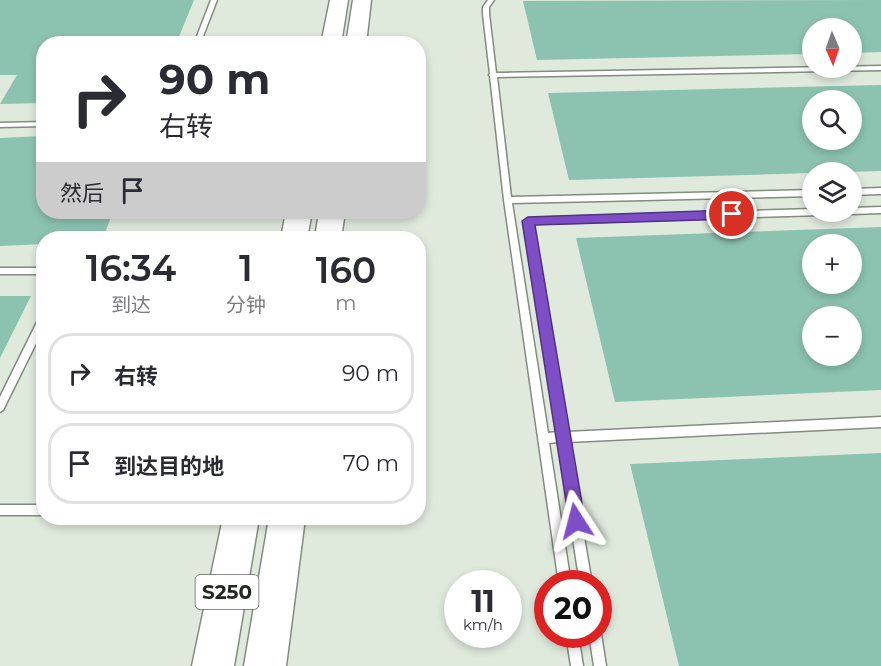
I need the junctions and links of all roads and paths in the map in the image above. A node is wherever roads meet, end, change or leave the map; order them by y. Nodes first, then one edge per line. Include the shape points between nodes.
1 (214, 0) edge
2 (339, 0) edge
3 (362, 0) edge
4 (491, 0) edge
5 (200, 36) edge
6 (332, 36) edge
7 (357, 36) edge
8 (881, 68) edge
9 (492, 75) junction
10 (36, 124) edge
11 (0, 125) edge
12 (881, 191) edge
13 (862, 192) edge
14 (802, 193) edge
15 (508, 200) junction
16 (881, 210) edge
17 (862, 211) edge
18 (802, 213) edge
19 (511, 221) junction
20 (528, 221) junction
21 (36, 271) edge
22 (0, 272) edge
23 (36, 333) edge
24 (0, 407) edge
25 (881, 422) edge
26 (563, 437) junction
27 (543, 438) junction
28 (0, 510) edge
29 (36, 510) edge
30 (240, 525) edge
31 (286, 525) edge
32 (563, 570) edge
33 (584, 570) edge
34 (574, 648) edge
35 (597, 648) edge
36 (213, 666) edge
37 (265, 666) edge
38 (577, 666) edge
39 (600, 666) edge

1 - 5 lane
2 - 6 main road
3 - 7 main road
4 - 9 lane via 486,14
8 - 9 lane
9 - 15 lane
10 - 11 lane
12 - 13 lane
14 - 15 lane
15 - 19 lane
16 - 17 lane
18 - 20 lane
19 - 20 lane
19 - 27 lane
20 - 26 lane
21 - 22 lane
23 - 24 lane
25 - 26 lane
26 - 27 lane
26 - 33 lane
27 - 32 lane
28 - 29 lane
30 - 36 main road, S250
31 - 37 main road, S250
34 - 38 lane
35 - 39 lane

